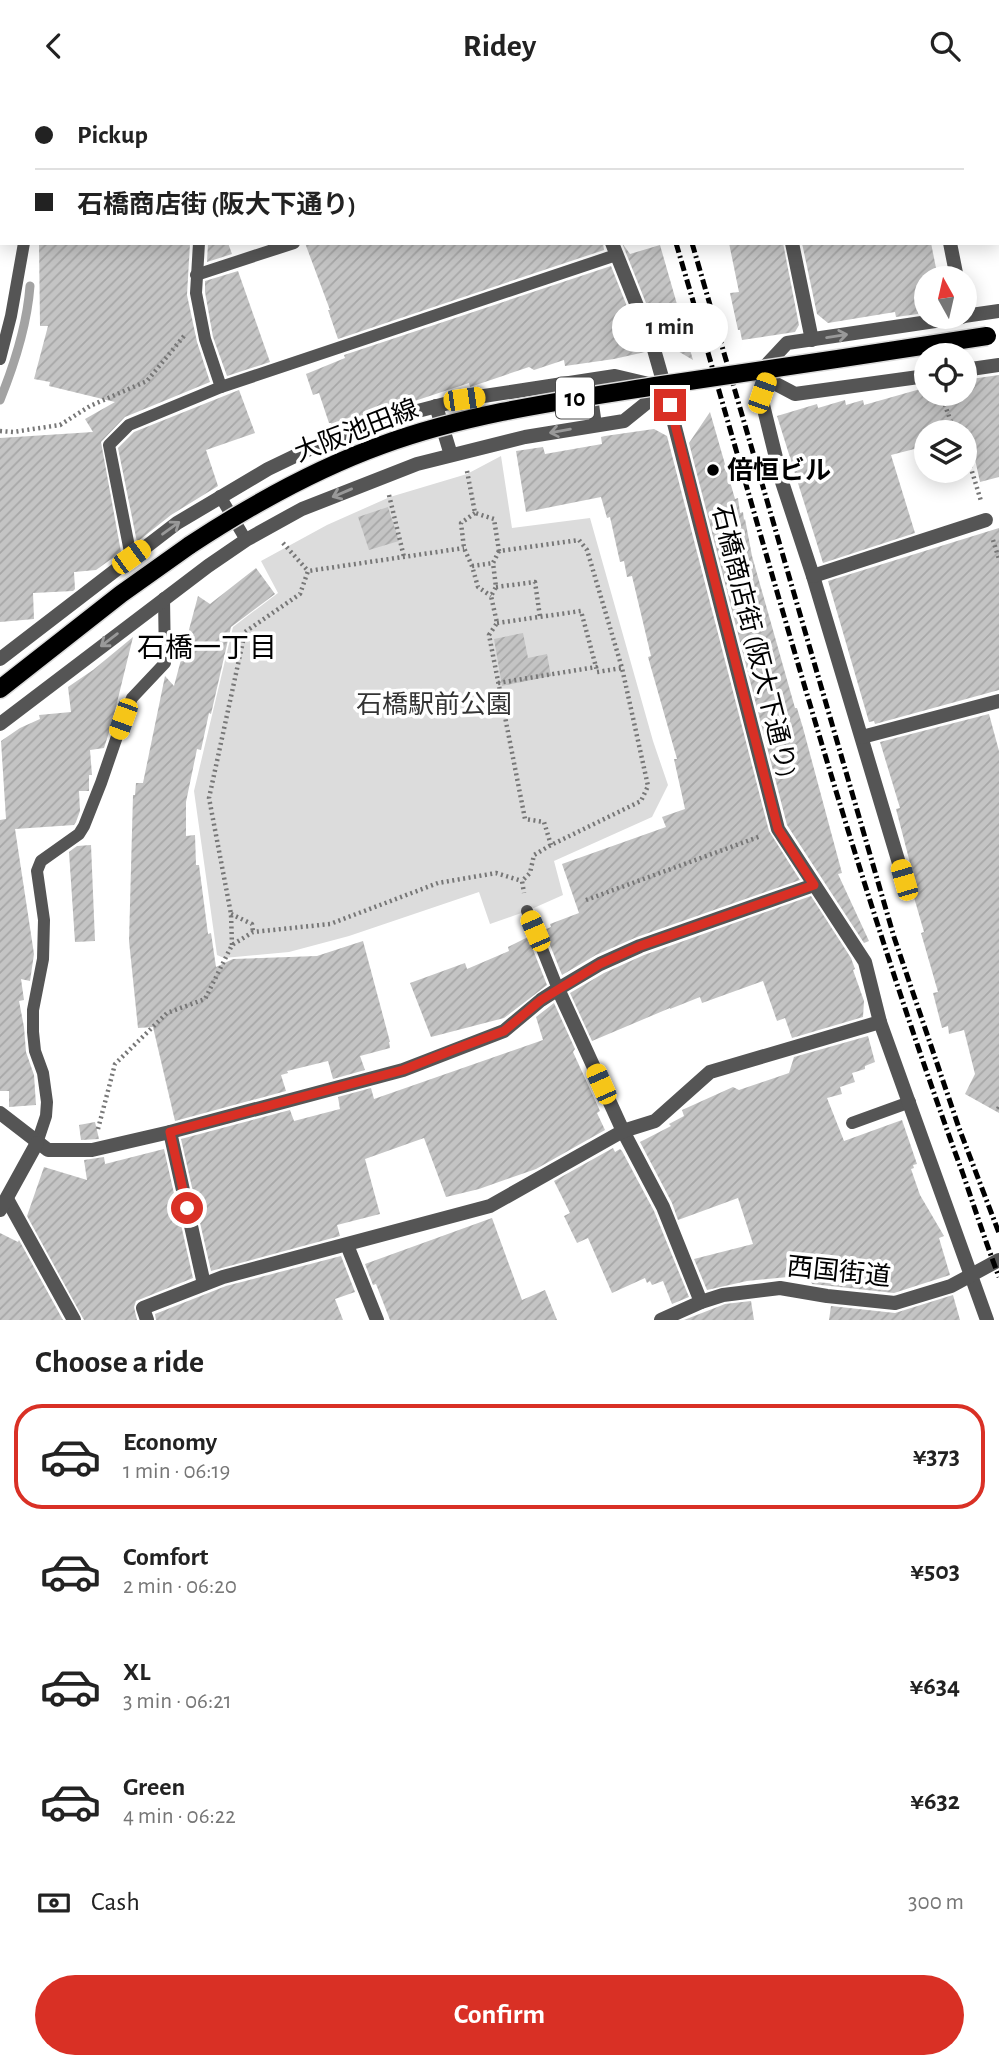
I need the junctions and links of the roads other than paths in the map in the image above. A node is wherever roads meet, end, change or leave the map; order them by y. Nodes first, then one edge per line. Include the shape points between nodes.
1 (24, 245) edge
2 (199, 245) edge
3 (288, 245) edge
4 (792, 245) edge
5 (950, 245) edge
6 (614, 249) edge
7 (955, 266) edge
8 (196, 275) junction
9 (999, 311) edge
10 (977, 314) edge
11 (914, 323) edge
12 (993, 335) edge
13 (812, 340) junction
14 (0, 359) edge
15 (999, 365) edge
16 (977, 368) edge
17 (762, 377) junction
18 (914, 378) edge
19 (590, 380) junction
20 (221, 387) junction
21 (665, 388) junction
22 (436, 406) junction
23 (596, 425) junction
24 (451, 455) junction
25 (220, 496) junction
26 (986, 520) dead end
27 (246, 540) junction
28 (131, 557) junction
29 (813, 576) junction
30 (164, 598) junction
31 (0, 659) edge
32 (0, 689) edge
33 (999, 701) edge
34 (0, 723) edge
35 (862, 737) junction
36 (904, 880) dead end
37 (814, 885) junction
38 (527, 911) road end
39 (558, 989) junction
40 (880, 1022) junction
41 (910, 1102) junction
42 (0, 1113) edge
43 (852, 1123) dead end
44 (623, 1131) junction
45 (170, 1132) junction
46 (37, 1143) junction
47 (3, 1204) edge
48 (347, 1245) junction
49 (999, 1260) edge
50 (970, 1275) junction
51 (204, 1284) junction
52 (701, 1302) junction
53 (666, 1319) edge
54 (74, 1320) edge
55 (147, 1320) edge
56 (377, 1320) edge
57 (987, 1320) edge

1 - 14 lane
2 - 8 lane
3 - 8 lane
4 - 13 street
5 - 7 street
6 - 20 lane
6 - 21 street, 石橋商店街 (阪大下通り)
8 - 20 lane via 200,316
9 - 10 street
13 -> 11 street
12 - 32 main road, 大阪池田線 / 10, bridge via 571,399 481,416 382,445 291,483 254,504 121,594
13 - 17 street via 787,343
15 - 16 street
17 - 18 street via 795,394
17 - 21 street
17 - 29 street via 763,405 782,482
19 - 21 street via 615,376
19 - 22 street
19 - 23 lane
20 - 28 lane via 130,425 108,445
21 - 23 street via 624,421
21 - 37 street, 石橋商店街 (阪大下通り) via 778,829
22 - 24 street
22 - 25 street via 320,445
23 -> 24 street
24 -> 27 street via 314,504
25 - 27 lane
28 -> 25 street
26 - 29 street
27 - 30 street
28 - 31 street
29 - 35 street
30 -> 34 street
30 - 46 lane via 165,663 132,698 79,834 41,861 37,871 44,920 33,1033 47,1102
33 - 35 street
35 - 36 street
37 - 39 street via 640,946
37 - 40 street, 石橋商店街 (阪大下通り) via 865,962
38 - 39 lane
39 - 44 street
39 - 45 street via 504,1031 403,1070
40 - 41 street, 石橋商店街 (阪大下通り)
40 - 44 street via 710,1072 655,1121
41 - 43 lane
41 - 50 street, 石橋商店街 (阪大下通り)
42 - 46 street
44 - 48 street via 490,1206
44 - 52 street via 663,1207
45 - 46 street via 92,1150 48,1150
45 - 51 street
46 - 47 street
47 - 54 street
48 - 51 street
48 - 56 street
49 - 50 street, 西国街道
50 - 52 street, 西国街道 via 951,1286 895,1303 780,1288
50 - 57 street, 石橋商店街 (阪大下通り)
51 - 55 street via 142,1308
52 - 53 street, 西国街道

